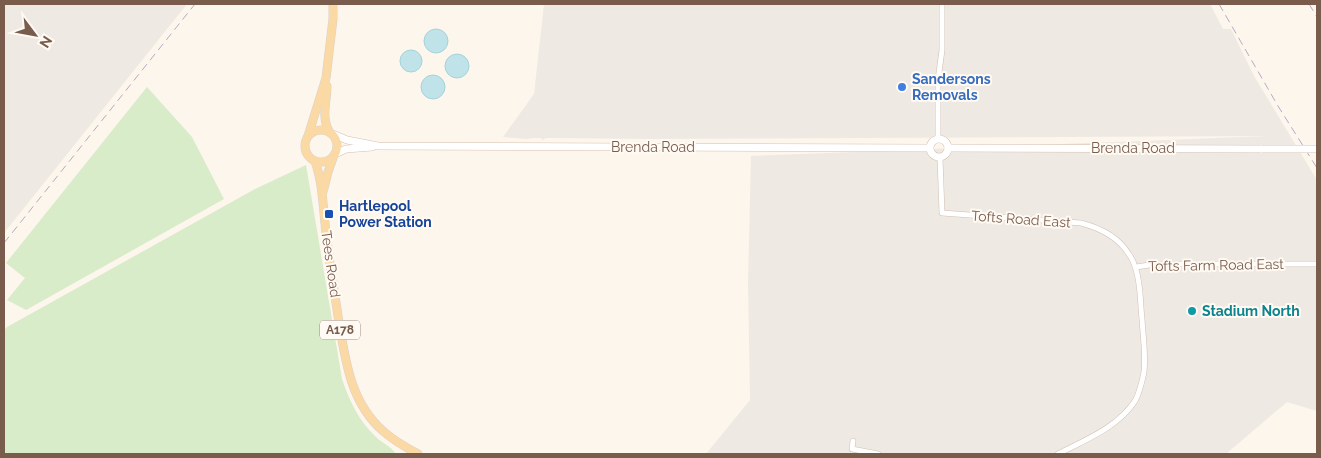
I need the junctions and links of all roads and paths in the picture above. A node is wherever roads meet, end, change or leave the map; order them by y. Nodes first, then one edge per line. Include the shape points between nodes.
1 (333, 4) edge
2 (942, 4) edge
3 (326, 78) junction
4 (331, 132) junction
5 (308, 136) junction
6 (938, 139) junction
7 (378, 146) junction
8 (929, 148) junction
9 (948, 148) junction
10 (1317, 149) edge
11 (335, 155) junction
12 (940, 158) junction
13 (315, 161) junction
14 (323, 194) junction
15 (1317, 264) edge
16 (1136, 267) junction
17 (853, 441) dead end
18 (418, 454) edge
19 (878, 454) edge
20 (1058, 454) edge

1 - 3 main road, A178
2 - 6 street
3 - 4 main road, A178 via 325,118
3 - 5 main road, A178
4 - 5 main road via 319,129
4 - 7 main road, Brenda Road via 347,140
4 - 11 main road, A178 via 337,140
5 - 13 main road, A178 via 305,149
6 - 8 main road
6 - 9 main road via 943,140
7 - 8 main road, Brenda Road
7 - 11 main road, Brenda Road via 346,149
8 - 12 main road via 933,156
9 - 10 main road, Brenda Road, bridge
9 - 12 main road
11 - 13 main road via 329,160
11 - 14 main road, Tees Road / A178
12 - 16 street, Tofts Road East via 942,213 1082,223 1111,236 1122,245
13 - 14 main road, Tees Road / A178
14 - 18 main road, Tees Road / A178 via 332,276 351,383 361,404 381,430
15 - 16 street, Tofts Farm Road East via 1156,264
16 - 20 street, Tofts Farm Road East via 1144,358 1142,386 1128,411 1099,433
17 - 19 street via 852,448

